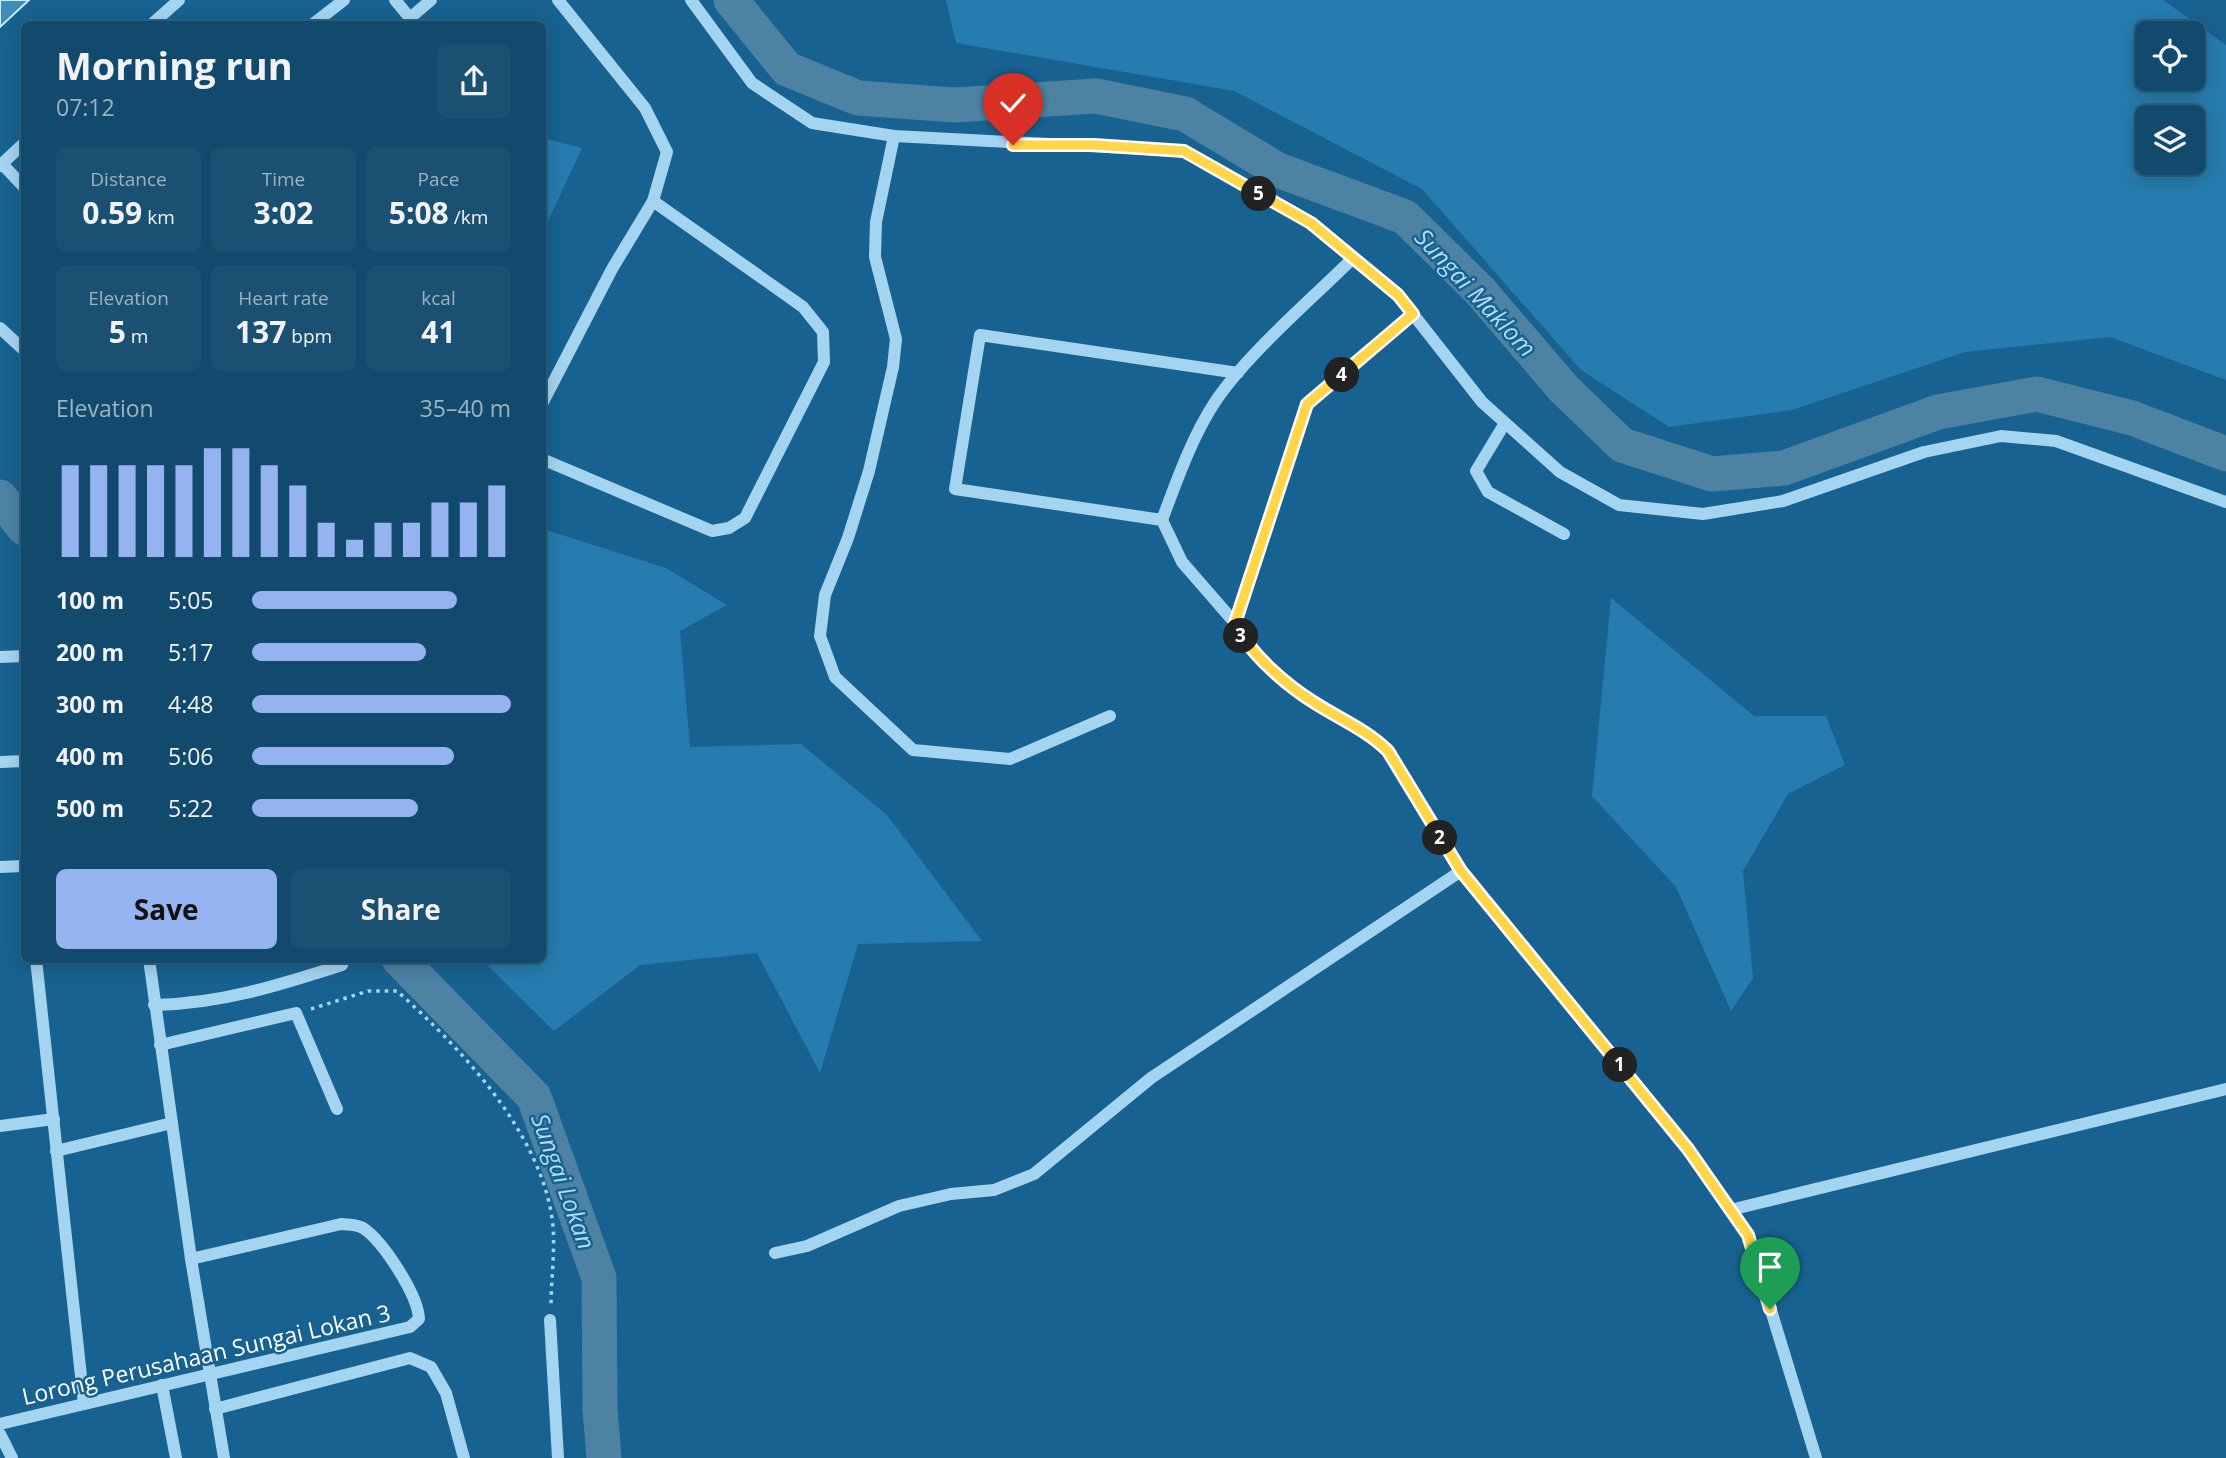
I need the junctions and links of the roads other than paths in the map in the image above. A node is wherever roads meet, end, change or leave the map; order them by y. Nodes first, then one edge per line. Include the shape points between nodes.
1 (178, 0) edge
2 (344, 0) edge
3 (395, 0) edge
4 (431, 0) edge
5 (558, 0) edge
6 (691, 0) edge
7 (155, 21) edge
8 (317, 21) edge
9 (894, 136) junction
10 (21, 146) edge
11 (1, 165) edge
12 (21, 184) edge
13 (653, 201) junction
14 (1353, 258) junction
15 (1413, 314) junction
16 (0, 328) edge
17 (21, 347) edge
18 (1238, 373) junction
19 (546, 396) edge
20 (1505, 423) junction
21 (546, 461) edge
22 (2226, 502) edge
23 (1162, 520) junction
24 (1564, 534) dead end
25 (1235, 623) junction
26 (21, 656) edge
27 (0, 657) edge
28 (1110, 716) dead end
29 (0, 761) edge
30 (21, 761) edge
31 (21, 866) edge
32 (0, 867) edge
33 (1461, 871) junction
34 (36, 963) edge
35 (150, 963) edge
36 (342, 965) dead end
37 (155, 1005) junction
38 (160, 1045) junction
39 (2226, 1089) edge
40 (337, 1109) dead end
41 (54, 1119) junction
42 (172, 1123) junction
43 (0, 1126) edge
44 (56, 1151) junction
45 (1730, 1210) junction
46 (775, 1253) dead end
47 (191, 1259) junction
48 (550, 1320) road end
49 (211, 1373) junction
50 (162, 1385) junction
51 (84, 1404) junction
52 (215, 1409) junction
53 (0, 1424) edge
54 (0, 1434) edge
55 (12, 1458) edge
56 (176, 1458) edge
57 (224, 1458) edge
58 (464, 1458) edge
59 (558, 1458) edge
60 (1816, 1458) edge

1 - 7 street
2 - 8 street
3 - 4 street via 410,18
5 - 13 street via 645,108 667,152
6 - 9 street via 752,83 812,123
9 - 14 street via 1184,151 1311,223
9 - 28 street via 876,222 875,257 896,339 893,367 869,471 825,595 820,635 831,667 835,677 913,750 1010,759
10 - 11 street
11 - 12 street
13 - 19 street
13 - 21 street via 803,307 823,332 824,362 745,518 729,528 712,531
14 - 15 street via 1398,295
14 - 18 street
15 - 20 street via 1482,402
15 - 25 street via 1307,404
16 - 17 street
18 - 23 street via 1215,402 1178,475
18 - 23 street via 980,335 955,489
20 - 22 street via 1560,472 1619,505 1691,513 1783,502 1924,452 2001,436 2056,441
20 - 24 street via 1476,471 1488,492
23 - 25 street via 1182,562
25 - 33 street via 1245,645 1303,694 1374,737 1388,751
26 - 27 street
29 - 30 street
31 - 32 street
33 - 45 street via 1688,1149
33 - 46 street via 1151,1078 1034,1174 994,1190 899,1206 807,1246
34 - 41 street
35 - 37 street
36 - 37 street via 265,990
37 - 38 street
38 - 40 street via 296,1013
38 - 42 street
39 - 45 street
41 - 43 street
41 - 44 street
42 - 44 street
42 - 47 street
44 - 51 street
45 - 60 street via 1748,1235
47 - 49 street
47 - 49 street, Lorong Perusahaan Sungai Lokan 3 via 341,1224 360,1226 378,1239 418,1306 419,1319 410,1327
48 - 59 street
49 - 50 street, Lorong Perusahaan Sungai Lokan 3
49 - 52 street
50 - 51 street, Lorong Perusahaan Sungai Lokan 3
50 - 56 street
51 - 53 street, Lorong Perusahaan Sungai Lokan 3
52 - 57 street
52 - 58 street via 410,1358 431,1367 446,1393
54 - 55 street

